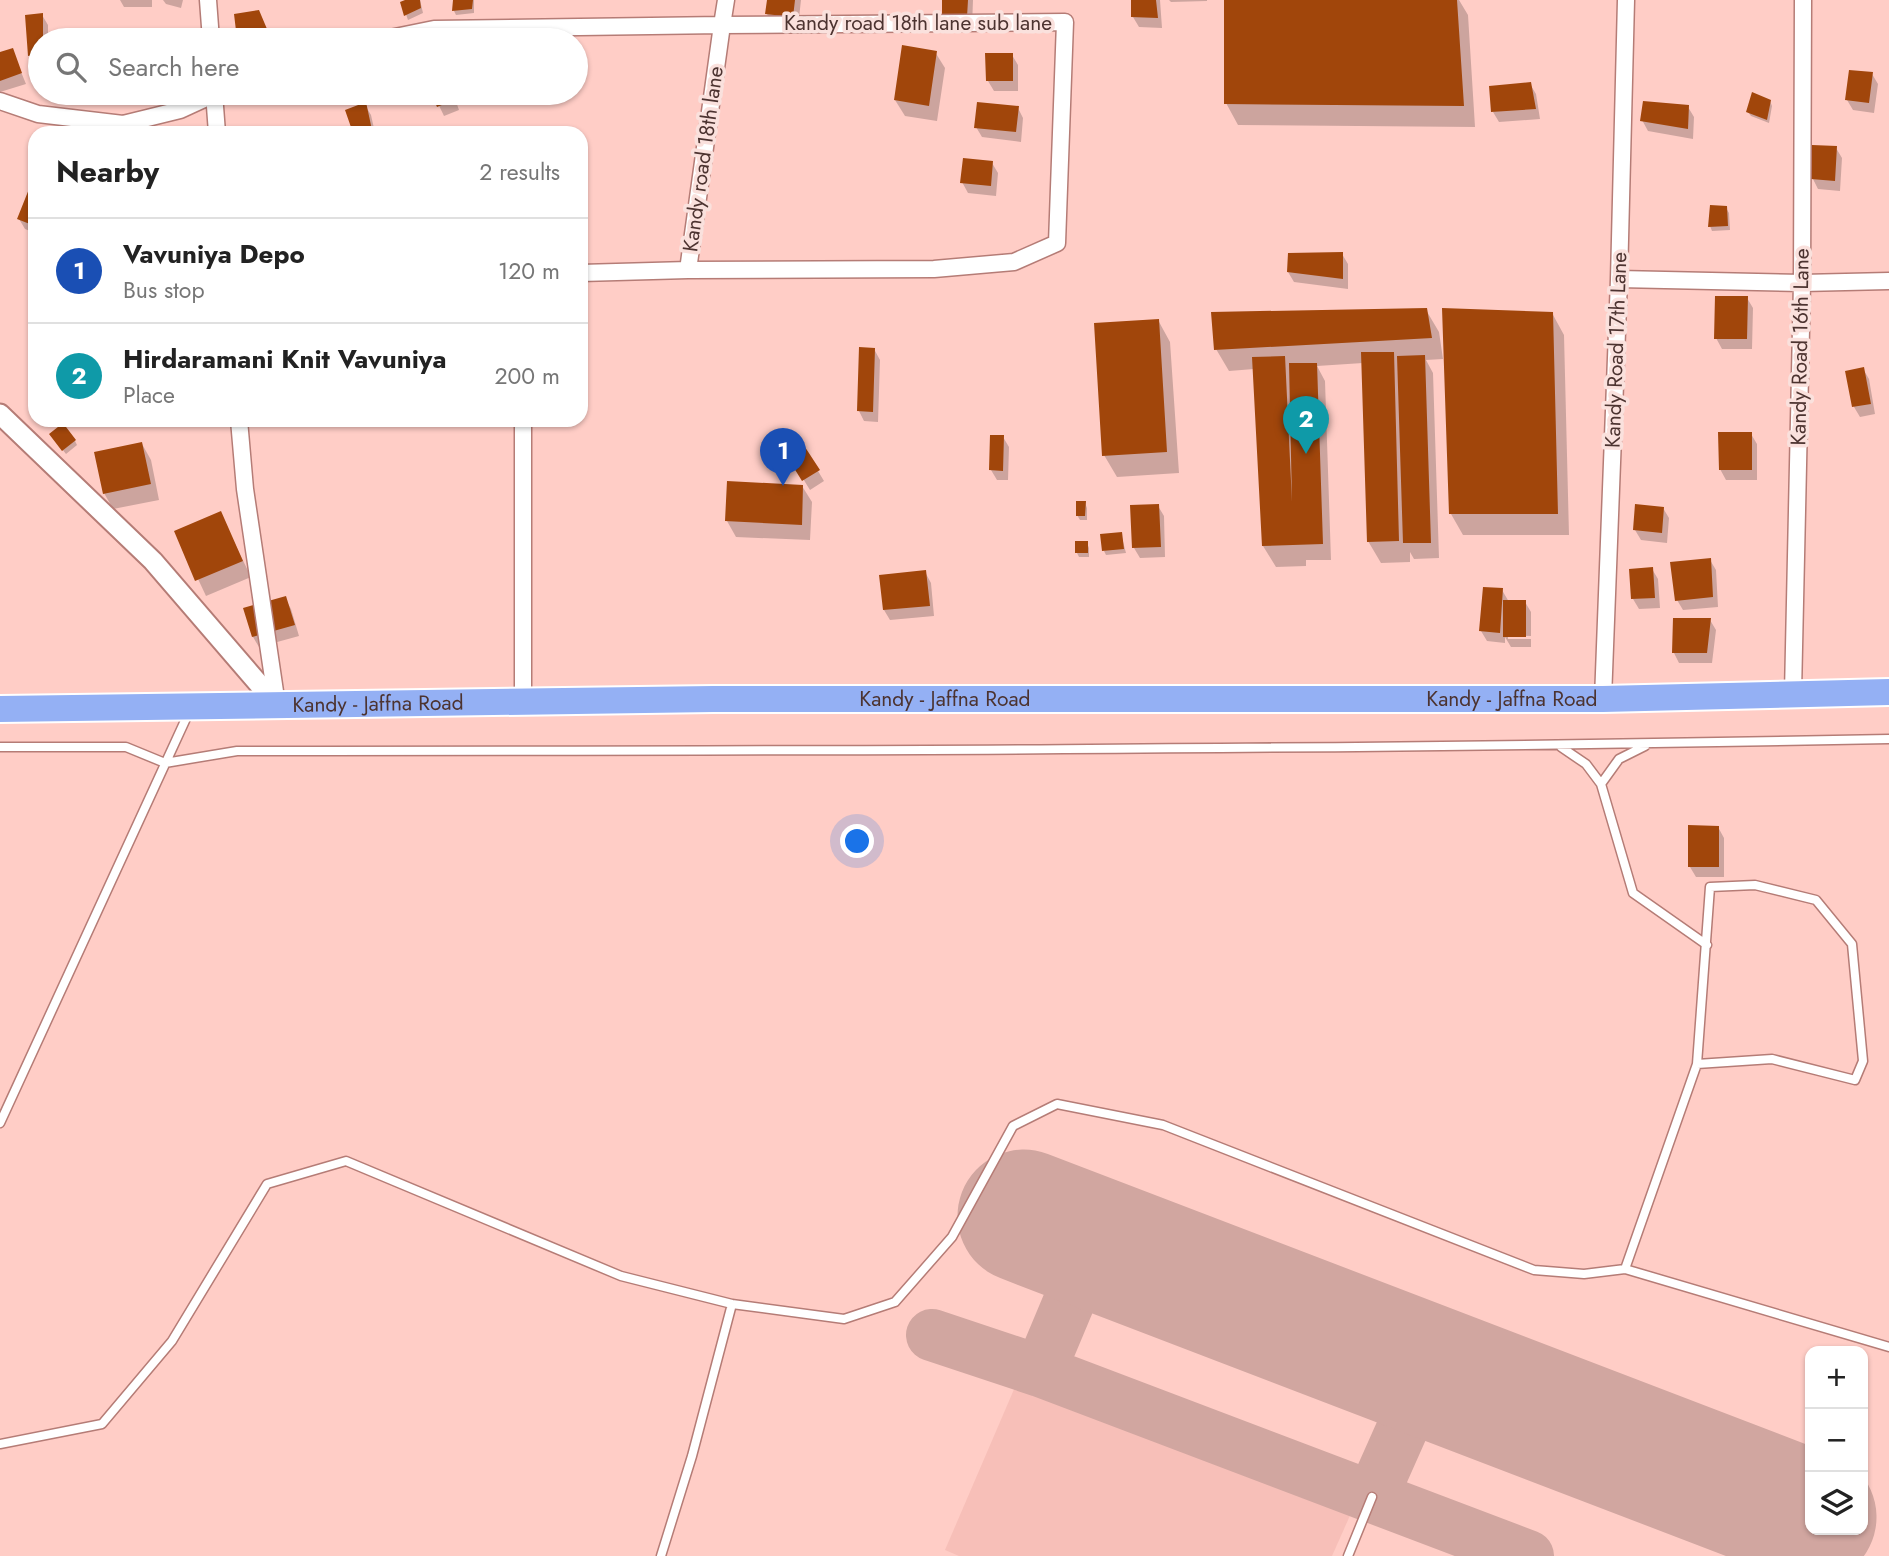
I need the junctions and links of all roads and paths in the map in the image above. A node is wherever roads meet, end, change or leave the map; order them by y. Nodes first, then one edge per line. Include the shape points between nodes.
1 (208, 0) edge
2 (726, 0) edge
3 (1626, 0) edge
4 (1803, 0) edge
5 (722, 25) junction
6 (210, 28) edge
7 (506, 28) edge
8 (0, 101) edge
9 (190, 105) edge
10 (216, 105) edge
11 (217, 126) edge
12 (688, 270) junction
13 (588, 273) edge
14 (1619, 279) junction
15 (1889, 281) edge
16 (1802, 283) junction
17 (0, 414) edge
18 (240, 427) edge
19 (523, 427) edge
20 (1889, 692) edge
21 (1793, 693) junction
22 (1603, 699) junction
23 (523, 701) junction
24 (277, 705) junction
25 (191, 706) junction
26 (0, 709) edge
27 (1889, 739) edge
28 (1648, 744) junction
29 (1560, 746) junction
30 (0, 747) edge
31 (165, 763) junction
32 (1601, 785) junction
33 (1707, 946) junction
34 (1697, 1064) junction
35 (0, 1123) edge
36 (1625, 1269) junction
37 (732, 1304) junction
38 (1889, 1347) edge
39 (0, 1444) edge
40 (1373, 1497) dead end
41 (661, 1556) edge
42 (1348, 1556) edge

1 - 6 street
2 - 5 street, Kandy road 18th lane
3 - 14 street, Kandy Road 17th Lane
4 - 16 street, Kandy Road 16th Lane
5 - 7 street
5 - 12 street, Kandy road 18th lane
5 - 12 street, Kandy road 18th lane sub lane via 1065,22 1057,243 1014,262 934,269
8 - 9 street via 38,114 122,124
10 - 11 street
12 - 13 street, Kandy road 18th lane
14 - 16 street
14 - 22 street, Kandy Road 17th Lane
15 - 16 street
16 - 21 street, Kandy Road 16th Lane
17 - 24 street via 153,561
18 - 24 street
19 - 23 street
20 - 21 highway, Kandy - Jaffna Road
21 - 22 highway, Kandy - Jaffna Road
22 - 23 highway, Kandy - Jaffna Road
23 - 24 highway, Kandy - Jaffna Road
24 - 25 highway, Kandy - Jaffna Road
25 - 26 highway, Kandy - Jaffna Road
25 - 31 lane
27 - 28 lane
28 - 29 lane
28 - 32 lane via 1619,760
29 - 31 lane via 237,751
29 - 32 lane via 1586,764
30 - 31 lane via 126,747
31 - 35 lane
32 - 33 lane via 1633,893
33 - 34 lane
33 - 34 lane via 1710,887 1755,885 1816,900 1852,944 1863,1061 1855,1080 1772,1059
34 - 36 lane
36 - 37 lane via 1584,1274 1534,1270 1163,1125 1057,1104 1013,1126 952,1237 895,1302 844,1319
36 - 38 lane
37 - 39 lane via 621,1276 346,1161 267,1184 172,1341 103,1424
37 - 41 lane
40 - 42 lane

